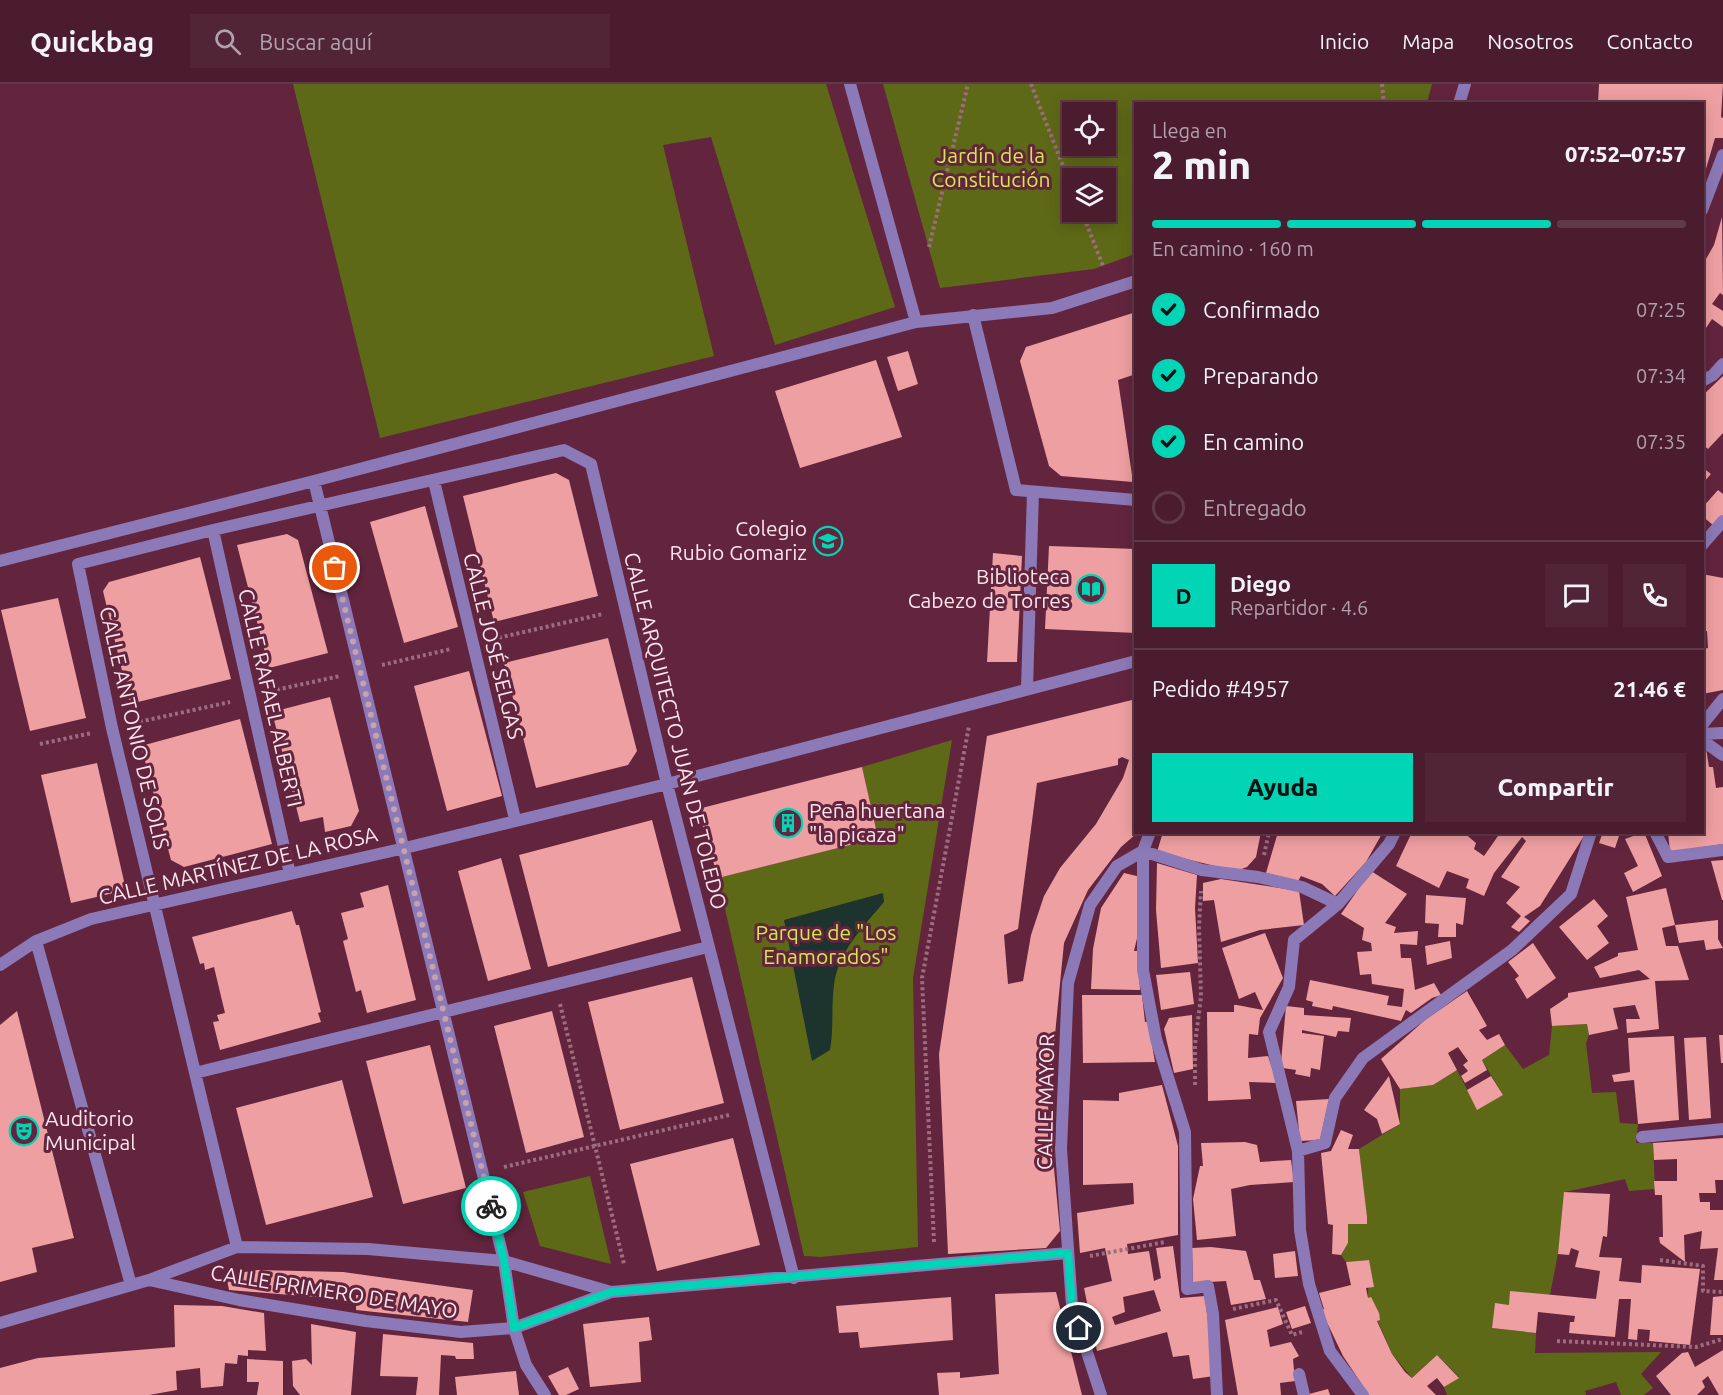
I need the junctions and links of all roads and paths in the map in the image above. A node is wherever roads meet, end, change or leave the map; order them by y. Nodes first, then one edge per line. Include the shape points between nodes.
1 (850, 84) edge
2 (968, 84) edge
3 (1031, 84) edge
4 (1382, 84) edge
5 (1465, 84) edge
6 (1384, 102) edge
7 (1460, 102) edge
8 (1723, 154) edge
9 (1064, 168) edge
10 (1704, 205) edge
11 (1086, 222) edge
12 (929, 247) dead end
13 (1103, 266) dead end
14 (1134, 282) edge
15 (973, 315) junction
16 (916, 322) junction
17 (1723, 364) edge
18 (1704, 380) edge
19 (314, 481) junction
20 (434, 481) junction
21 (1033, 492) junction
22 (1134, 500) edge
23 (321, 506) junction
24 (1723, 521) edge
25 (213, 530) junction
26 (1704, 543) edge
27 (0, 561) edge
28 (624, 610) junction
29 (472, 644) junction
30 (1134, 661) edge
31 (360, 671) junction
32 (1026, 688) junction
33 (250, 698) junction
34 (1723, 699) edge
35 (974, 702) junction
36 (1704, 723) edge
37 (112, 728) junction
38 (1723, 733) edge
39 (1704, 734) edge
40 (1704, 741) edge
41 (40, 744) dead end
42 (1723, 755) edge
43 (667, 784) junction
44 (515, 819) junction
45 (1149, 834) edge
46 (1394, 834) edge
47 (1590, 834) edge
48 (1656, 834) edge
49 (405, 848) junction
50 (1723, 850) edge
51 (1143, 852) junction
52 (1202, 870) junction
53 (290, 874) junction
54 (154, 904) junction
55 (1338, 904) junction
56 (36, 941) junction
57 (708, 947) junction
58 (0, 965) edge
59 (555, 983) junction
60 (444, 1012) junction
61 (195, 1073) junction
62 (1195, 1091) dead end
63 (750, 1110) junction
64 (1723, 1129) edge
65 (1642, 1137) dead end
66 (595, 1146) junction
67 (1298, 1151) junction
68 (504, 1167) dead end
69 (1166, 1242) dead end
70 (237, 1247) junction
71 (1068, 1256) junction
72 (1660, 1260) dead end
73 (504, 1261) junction
74 (624, 1264) dead end
75 (935, 1264) junction
76 (794, 1278) junction
77 (149, 1280) junction
78 (131, 1285) junction
79 (611, 1292) junction
80 (1723, 1292) edge
81 (1213, 1314) junction
82 (0, 1323) edge
83 (1323, 1327) junction
84 (514, 1328) junction
85 (1723, 1339) edge
86 (1557, 1341) dead end
87 (1299, 1374) dead end
88 (545, 1395) edge
89 (1101, 1395) edge
90 (1217, 1395) edge
91 (1304, 1395) edge
92 (1363, 1395) edge

1 - 16 street
2 - 12 path
3 - 9 path
4 - 6 path
5 - 7 street
8 - 10 street
11 - 13 path
14 - 15 street via 1052,308
15 - 16 street
15 - 21 street via 1016,490
16 - 19 street
17 - 18 street
19 - 23 street
19 - 27 street
20 - 23 street, CALLE ARQUITECTO JUAN DE TOLEDO
20 - 28 street, CALLE ARQUITECTO JUAN DE TOLEDO via 564,450 591,464
20 - 29 street, CALLE JOSÉ SELGAS
21 - 22 street
21 - 32 street
23 - 25 street, CALLE ANTONIO DE SOLIS
23 - 31 street
24 - 26 street
25 - 33 street, CALLE RAFAEL ALBERTI
25 - 37 street, CALLE ANTONIO DE SOLIS via 78,564
28 - 29 path
28 - 43 street, CALLE ARQUITECTO JUAN DE TOLEDO
29 - 31 path
29 - 44 street, CALLE JOSÉ SELGAS
30 - 32 street, CALLE MARTÍNEZ DE LA ROSA
31 - 33 path
31 - 49 street
32 - 35 street, CALLE MARTÍNEZ DE LA ROSA
33 - 37 path
33 - 53 street, CALLE RAFAEL ALBERTI
34 - 36 street
35 - 43 street, CALLE MARTÍNEZ DE LA ROSA
35 - 75 path via 922,978
37 - 41 path
37 - 54 street, CALLE ANTONIO DE SOLIS
38 - 39 street
40 - 42 street
43 - 44 street, CALLE MARTÍNEZ DE LA ROSA
43 - 57 street, CALLE ARQUITECTO JUAN DE TOLEDO
44 - 49 street, CALLE MARTÍNEZ DE LA ROSA
45 - 51 street
46 - 55 street
47 - 67 street via 1571,894 1512,950 1363,1058 1335,1098 1325,1143
48 - 50 street via 1668,857
49 - 53 street, CALLE MARTÍNEZ DE LA ROSA
49 - 60 street
51 - 52 street
51 - 71 street, CALLE MAYOR via 1118,866 1090,906 1068,983 1061,1149
51 - 81 street via 1143,970 1156,1039 1185,1132 1187,1289 1208,1286
52 - 55 street via 1302,887
52 - 62 path via 1201,997
53 - 54 street, CALLE MARTÍNEZ DE LA ROSA
54 - 56 street, CALLE MARTÍNEZ DE LA ROSA via 91,919
54 - 61 street, CALLE ANTONIO DE SOLIS
55 - 67 street via 1294,940 1289,987 1269,1032
56 - 58 street, CALLE MARTÍNEZ DE LA ROSA
56 - 78 street
57 - 59 street
57 - 63 street, CALLE ARQUITECTO JUAN DE TOLEDO
59 - 60 street
59 - 66 path
60 - 61 street
60 - 73 street
61 - 70 street, CALLE ANTONIO DE SOLIS
63 - 66 path
63 - 76 street, CALLE ARQUITECTO JUAN DE TOLEDO
64 - 65 street
66 - 68 path
66 - 74 path
67 - 83 street via 1300,1230 1309,1284
69 - 71 path
70 - 73 street via 368,1249
70 - 77 street, CALLE PRIMERO DE MAYO
71 - 75 street
71 - 89 street, CALLE MAYOR via 1072,1306
72 - 80 path via 1703,1266 1703,1291
73 - 79 street
73 - 84 street
75 - 76 street
76 - 79 street
77 - 78 street, CALLE PRIMERO DE MAYO
77 - 84 street, CALLE PRIMERO DE MAYO via 366,1321 461,1332
78 - 82 street, CALLE PRIMERO DE MAYO
79 - 84 street, CALLE PRIMERO DE MAYO
81 - 83 path via 1276,1300 1292,1335
81 - 90 street
83 - 92 street via 1330,1351
84 - 88 street via 526,1365
85 - 86 path via 1696,1347
87 - 91 street

